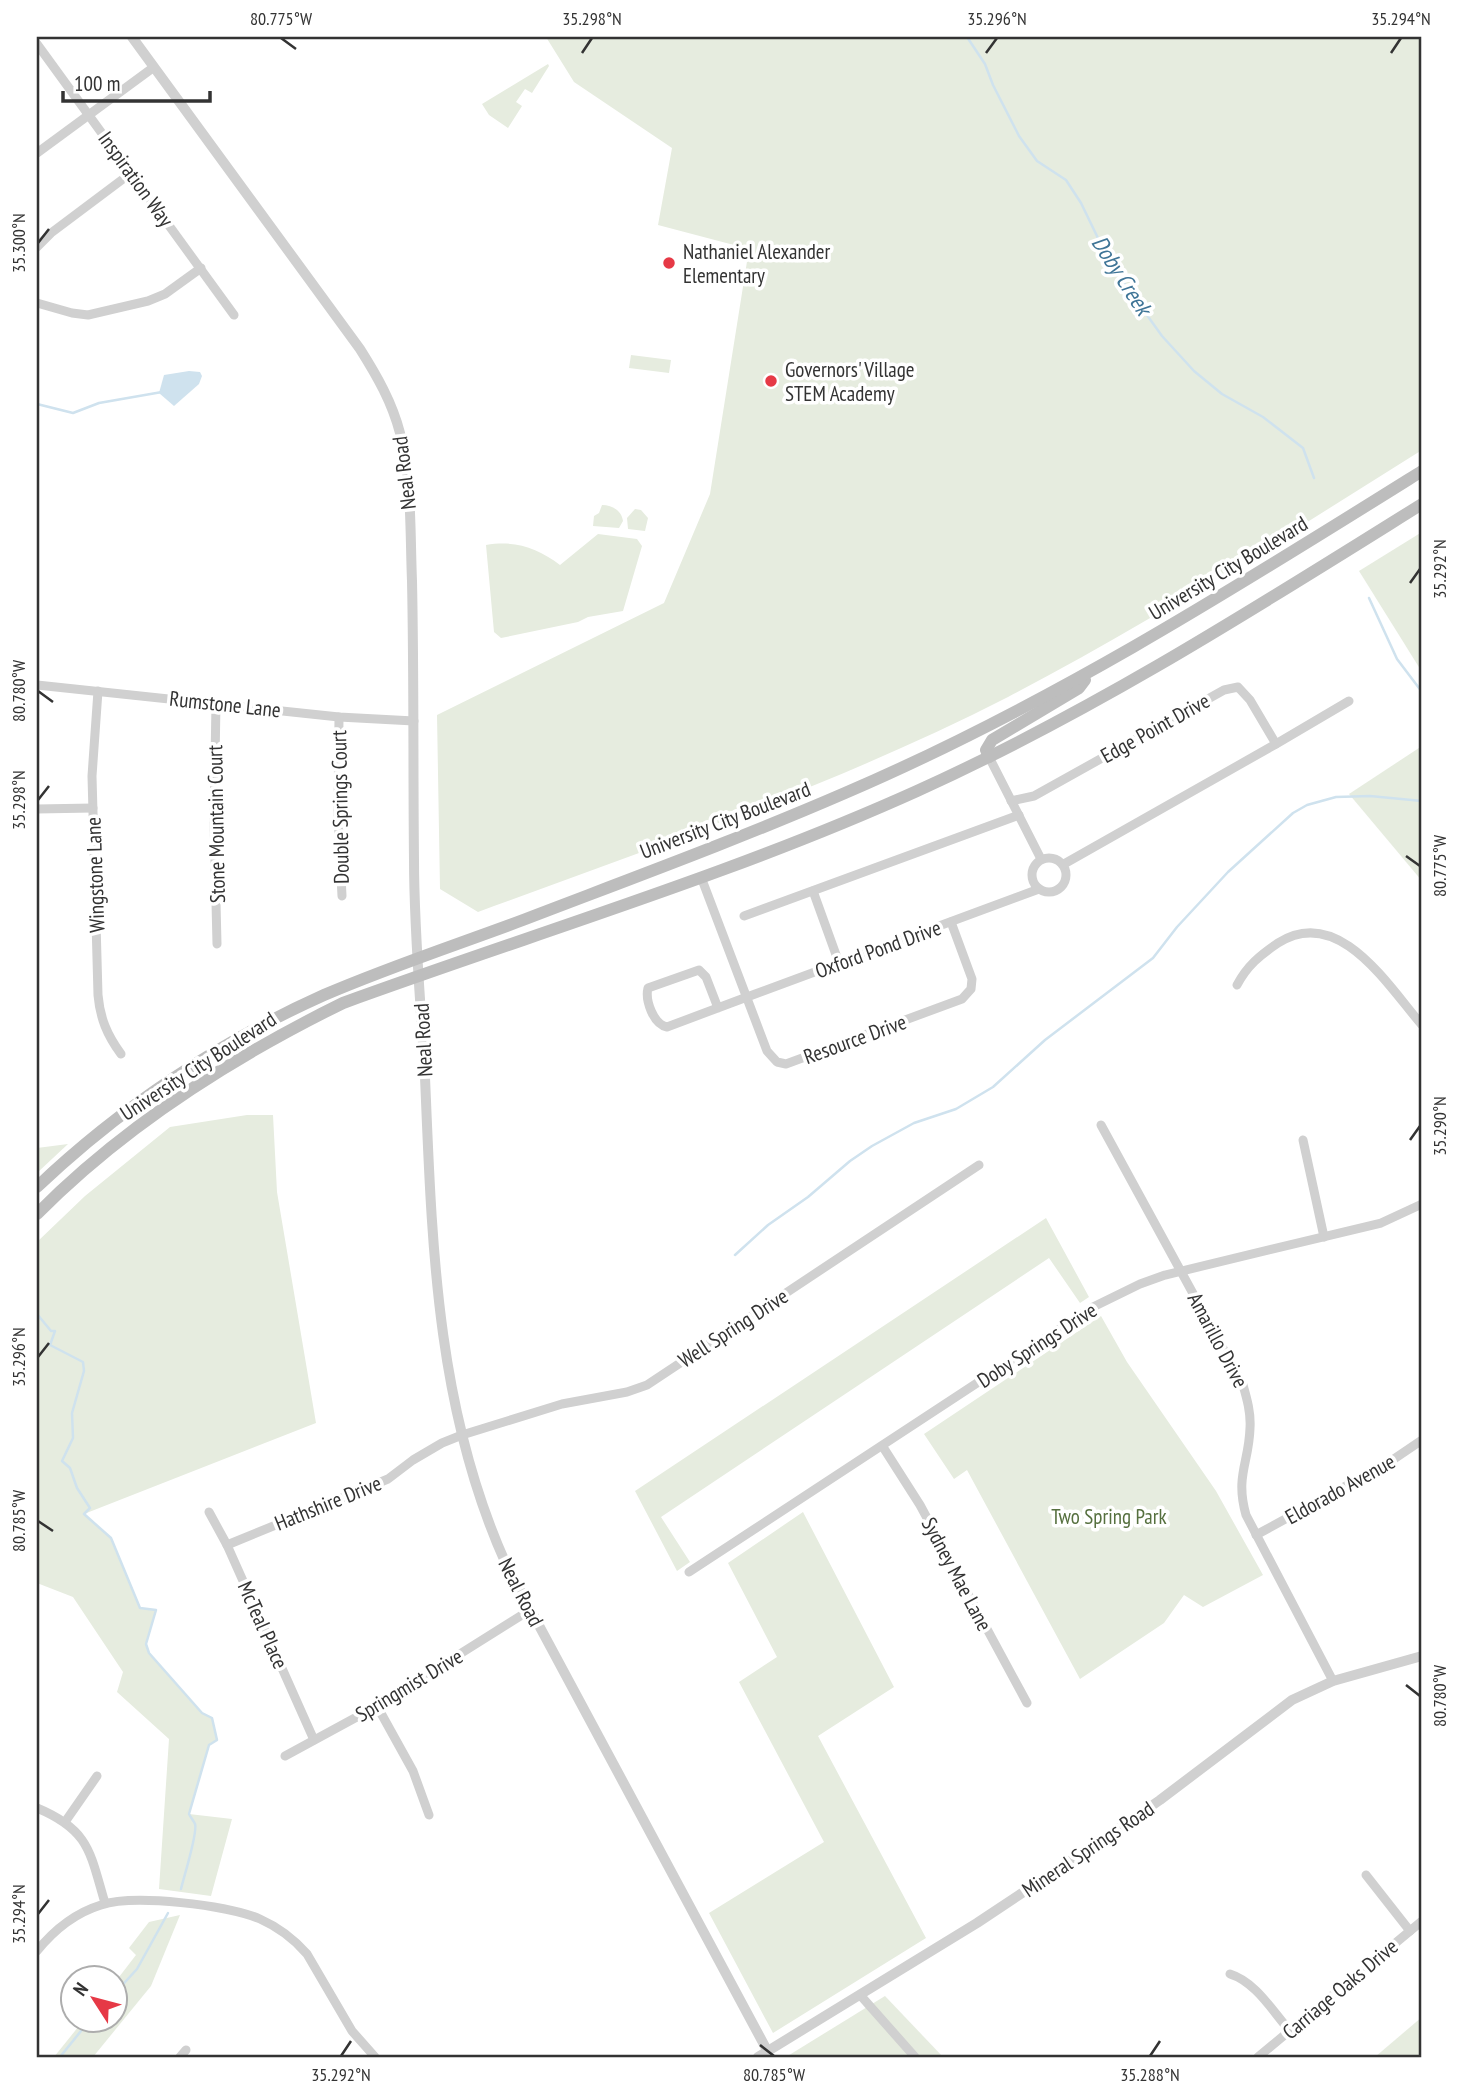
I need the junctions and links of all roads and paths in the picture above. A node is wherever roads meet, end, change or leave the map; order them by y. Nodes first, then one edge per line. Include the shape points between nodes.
1 (131, 37) edge
2 (37, 44) edge
3 (153, 67) junction
4 (89, 115) junction
5 (37, 153) edge
6 (131, 173) junction
7 (37, 247) edge
8 (201, 268) junction
9 (37, 303) edge
10 (234, 315) dead end
11 (1422, 471) edge
12 (1422, 504) edge
13 (1089, 674) junction
14 (37, 685) edge
15 (98, 691) junction
16 (1349, 701) dead end
17 (216, 703) junction
18 (339, 717) junction
19 (414, 721) junction
20 (1276, 744) junction
21 (989, 757) junction
22 (1011, 801) junction
23 (93, 808) junction
24 (37, 809) edge
25 (1019, 814) junction
26 (1041, 859) junction
27 (1064, 864) junction
28 (701, 877) junction
29 (1039, 889) junction
30 (813, 891) junction
31 (342, 896) dead end
32 (744, 916) dead end
33 (951, 922) junction
34 (217, 944) dead end
35 (418, 958) junction
36 (839, 963) junction
37 (419, 976) junction
38 (1237, 985) dead end
39 (747, 997) junction
40 (718, 1008) junction
41 (1422, 1025) edge
42 (121, 1054) dead end
43 (1101, 1125) dead end
44 (1303, 1140) dead end
45 (979, 1165) dead end
46 (37, 1187) edge
47 (1422, 1204) edge
48 (37, 1214) edge
49 (1324, 1237) junction
50 (1181, 1271) junction
51 (462, 1435) junction
52 (1422, 1440) edge
53 (883, 1447) junction
54 (209, 1512) dead end
55 (1256, 1535) junction
56 (227, 1545) junction
57 (690, 1572) dead end
58 (530, 1610) junction
59 (1422, 1656) edge
60 (1333, 1681) junction
61 (1027, 1703) dead end
62 (377, 1706) junction
63 (314, 1740) junction
64 (285, 1756) dead end
65 (97, 1776) dead end
66 (37, 1808) edge
67 (429, 1815) dead end
68 (65, 1822) junction
69 (1366, 1875) dead end
70 (105, 1903) junction
71 (1422, 1921) edge
72 (1410, 1931) junction
73 (37, 1951) edge
74 (1230, 1974) dead end
75 (860, 1996) junction
76 (1290, 2031) junction
77 (766, 2055) edge
78 (375, 2057) edge
79 (915, 2057) edge
80 (1258, 2057) edge

1 - 3 street, Neal Road
2 - 4 street, Inspiration Way
3 - 4 street
3 - 19 street, Neal Road via 359,349 393,411 408,494
4 - 5 street
4 - 6 street, Inspiration Way
6 - 7 street
6 - 8 street, Inspiration Way
8 - 9 street via 165,294 88,315
8 - 10 street, Inspiration Way
11 - 13 main road, University City Boulevard
12 - 21 main road, University City Boulevard via 1118,689
13 - 21 main road via 1079,688 989,742
13 - 35 main road, University City Boulevard via 914,762 799,813
14 - 15 street, Rumstone Lane
15 - 17 street, Rumstone Lane
15 - 23 street, Wingstone Lane
16 - 20 street
17 - 18 street, Rumstone Lane
17 - 34 street, Stone Mountain Court
18 - 19 street, Rumstone Lane
18 - 31 street, Double Springs Court
19 - 35 street, Neal Road
20 - 22 street, Edge Point Drive via 1238,687 1224,690 1034,796
20 - 27 street
21 - 22 street
21 - 28 main road, University City Boulevard via 856,817
22 - 25 street
23 - 24 street
23 - 42 street, Wingstone Lane via 100,1012 106,1032
25 - 26 street
25 - 30 street
26 - 27 street via 1054,858
26 - 29 street via 1032,870
27 - 29 street, Oxford Pond Drive via 1063,886 1053,892
28 - 37 main road, University City Boulevard
28 - 39 street, Resource Drive
29 - 33 street, Oxford Pond Drive
30 - 32 street
30 - 36 street
33 - 36 street, Oxford Pond Drive
33 - 39 street, Resource Drive via 972,979 971,989 962,999 805,1058 777,1062 767,1051
35 - 37 street, Neal Road
35 - 46 main road, University City Boulevard via 323,996 226,1046 145,1098
36 - 39 street, Oxford Pond Drive
37 - 48 main road, University City Boulevard via 343,1003 222,1068 111,1147
37 - 51 street, Neal Road via 439,1319
38 - 41 street via 1252,962 1282,941 1298,934 1326,935 1351,946
39 - 40 street, Oxford Pond Drive
40 - 40 street, Oxford Pond Drive via 699,970 648,988 662,1026
43 - 50 street, Amarillo Drive
44 - 49 street
45 - 51 street, Well Spring Drive via 647,1385 562,1404
47 - 49 street, Doby Springs Drive via 1381,1223
49 - 50 street, Doby Springs Drive
50 - 53 street, Doby Springs Drive via 1093,1307
50 - 55 street, Amarillo Drive via 1248,1401 1250,1435 1240,1487 1245,1515
51 - 56 street, Hathshire Drive via 388,1479
51 - 58 street, Neal Road via 486,1517
52 - 55 street, Eldorado Avenue
53 - 57 street, Doby Springs Drive
53 - 61 street, Sydney Mae Lane via 920,1505
54 - 56 street, McTeal Place
55 - 60 street, Amarillo Drive
56 - 63 street, McTeal Place
58 - 62 street, Springmist Drive
58 - 77 street, Neal Road
59 - 60 street, Mineral Springs Road
60 - 75 street, Mineral Springs Road via 1280,1708 1102,1840
62 - 63 street, Springmist Drive
62 - 67 street via 413,1771
63 - 64 street, Springmist Drive
65 - 68 street
66 - 68 street
68 - 70 street via 87,1846
69 - 72 street
70 - 73 street via 68,1922
70 - 78 street via 156,1900 242,1913 268,1923 307,1954 352,2032
71 - 72 street, Carriage Oaks Drive
72 - 76 street, Carriage Oaks Drive
74 - 76 street via 1254,1989
75 - 77 street, Mineral Springs Road
75 - 79 street
76 - 80 street, Carriage Oaks Drive

